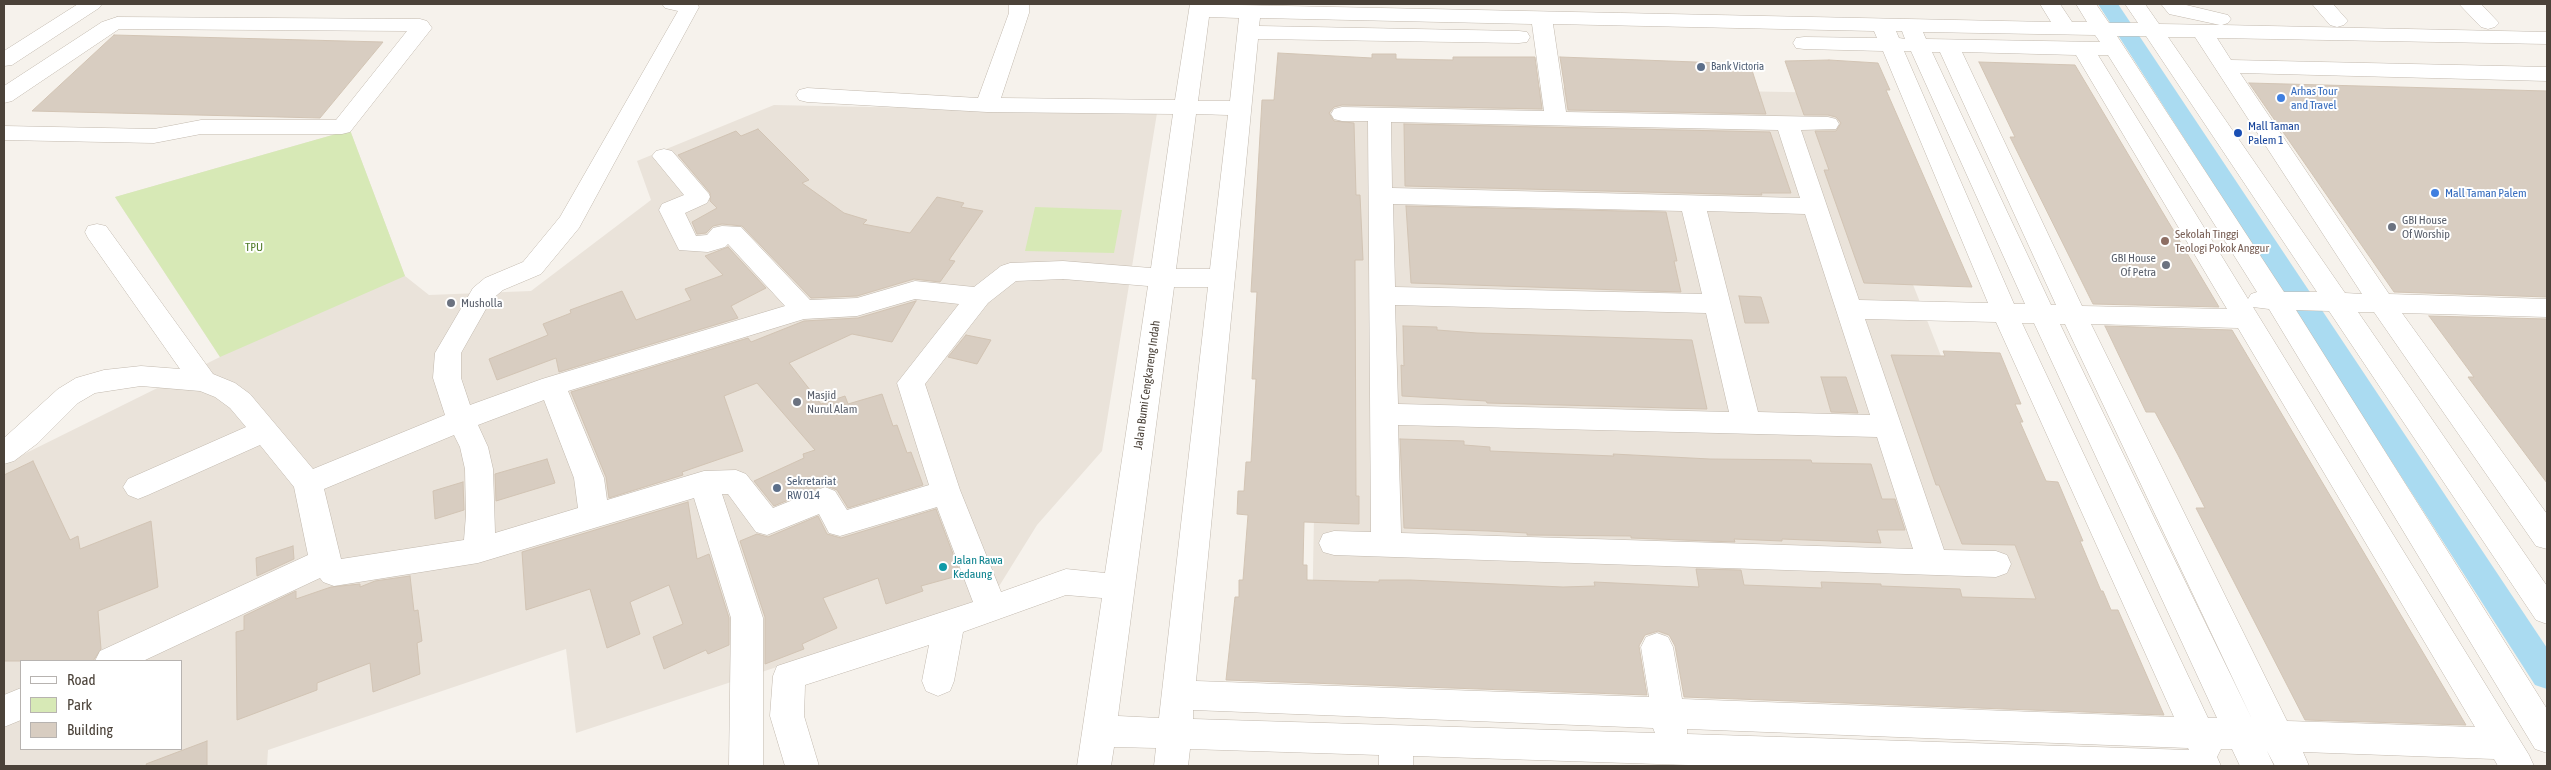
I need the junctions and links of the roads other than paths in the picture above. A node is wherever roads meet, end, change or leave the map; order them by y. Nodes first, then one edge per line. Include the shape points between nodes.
1 (92, 4) edge
2 (672, 4) edge
3 (1019, 4) edge
4 (2086, 4) edge
5 (2172, 4) edge
6 (2322, 4) edge
7 (2469, 4) edge
8 (1200, 7) edge
9 (1448, 10) edge
10 (1632, 12) edge
11 (1250, 16) edge
12 (1671, 16) edge
13 (2144, 21) edge
14 (2337, 21) junction
15 (2064, 24) edge
16 (2547, 24) edge
17 (1400, 25) junction
18 (1896, 26) junction
19 (1544, 28) junction
20 (2493, 30) junction
21 (2203, 32) junction
22 (2236, 33) junction
23 (2110, 36) junction
24 (2369, 36) junction
25 (2547, 38) edge
26 (1948, 46) junction
27 (4, 60) edge
28 (2226, 66) junction
29 (2398, 70) junction
30 (2541, 74) edge
31 (9, 88) edge
32 (807, 95) dead end
33 (987, 105) junction
34 (1186, 107) junction
35 (1240, 108) junction
36 (1342, 114) dead end
37 (1379, 115) junction
38 (1556, 119) junction
39 (1787, 123) junction
40 (1828, 124) dead end
41 (4, 133) edge
42 (664, 156) dead end
43 (1947, 176) junction
44 (1979, 176) junction
45 (2009, 177) junction
46 (1380, 196) junction
47 (1694, 204) junction
48 (1815, 206) junction
49 (97, 232) dead end
50 (1162, 278) junction
51 (1222, 278) junction
52 (1382, 296) junction
53 (979, 297) junction
54 (2282, 300) junction
55 (2328, 301) junction
56 (1719, 304) junction
57 (2382, 304) junction
58 (2547, 308) edge
59 (2240, 309) junction
60 (804, 310) junction
61 (2074, 316) junction
62 (1853, 319) junction
63 (2009, 323) junction
64 (2047, 324) junction
65 (203, 382) junction
66 (552, 386) junction
67 (1384, 414) junction
68 (461, 420) junction
69 (1746, 422) junction
70 (1887, 426) junction
71 (265, 431) junction
72 (4, 453) edge
73 (308, 483) junction
74 (704, 483) junction
75 (138, 487) dead end
76 (945, 490) junction
77 (594, 516) junction
78 (2414, 523) junction
79 (2369, 524) junction
80 (2547, 536) edge
81 (1334, 543) dead end
82 (1386, 544) junction
83 (478, 550) junction
84 (325, 561) junction
85 (1933, 562) junction
86 (1996, 564) dead end
87 (1119, 589) junction
88 (991, 607) junction
89 (2547, 611) edge
90 (949, 622) junction
91 (1657, 647) dead end
92 (113, 660) edge
93 (938, 681) dead end
94 (1178, 694) junction
95 (20, 704) edge
96 (1455, 705) junction
97 (4, 712) edge
98 (1668, 713) junction
99 (1918, 722) junction
100 (1099, 732) junction
101 (2198, 732) junction
102 (1174, 733) junction
103 (2242, 734) junction
104 (2277, 736) junction
105 (2547, 738) edge
106 (1458, 743) junction
107 (1674, 748) junction
108 (1395, 753) edge
109 (2510, 755) edge
110 (1929, 756) junction
111 (1841, 760) edge
112 (746, 766) edge
113 (802, 766) edge
114 (1094, 766) edge
115 (1171, 766) edge
116 (2204, 766) edge
117 (2214, 766) edge
118 (2257, 766) edge
119 (2292, 766) edge

1 - 27 street
2 - 68 street via 689,7 688,11 570,222 532,268 494,284 482,294 448,353 447,378
3 - 33 street via 1019,13
4 - 23 street
5 - 14 street via 2176,10 2213,18
6 - 14 street
7 - 20 street
8 - 11 street
8 - 34 street, Jalan Bumi Cengkareng Indah
9 - 17 street
9 - 19 street
10 - 12 street
10 - 19 street
11 - 17 street
11 - 35 street
12 - 18 street
12 - 18 street
12 - 19 street
13 - 21 street
13 - 22 street via 2184,18
13 - 23 street
13 - 55 street
14 - 20 street
15 - 18 street
15 - 23 street
15 - 26 street
15 - 59 street
16 - 20 street
17 - 19 street
18 - 26 street
18 - 43 street
18 - 44 street
19 - 38 street
20 - 24 street
20 - 25 street
20 - 30 street
21 - 22 street
21 - 28 street
22 - 24 street
23 - 54 street
24 - 29 street
26 - 45 street
28 - 29 street
28 - 57 street
29 - 30 street
31 - 41 street via 117,23 420,25 422,28 342,126 200,128 154,136
32 - 33 street
33 - 34 street
34 - 35 street
34 - 50 street, Jalan Bumi Cengkareng Indah
35 - 51 street
36 - 37 street
37 - 38 street
37 - 46 street
38 - 39 street
39 - 40 street
39 - 48 street
42 - 60 street via 698,197 671,210 688,244 708,244 722,234 732,233
43 - 44 street
43 - 63 street
44 - 45 street
44 - 64 street
45 - 61 street
46 - 47 street
46 - 52 street
47 - 48 street
47 - 56 street
48 - 62 street
49 - 65 street
50 - 51 street
50 - 53 street via 1064,270 1010,272
50 - 87 street, Jalan Bumi Cengkareng Indah
51 - 94 street
52 - 56 street
52 - 67 street
53 - 60 street via 915,290 857,307
53 - 76 street via 911,383
54 - 55 street
54 - 59 street
54 - 78 street
55 - 57 street
55 - 89 street
56 - 69 street
57 - 58 street
57 - 80 street
59 - 61 street
59 - 79 street
60 - 66 street
61 - 64 street
61 - 104 street
62 - 63 street
62 - 70 street
63 - 64 street
63 - 101 street
64 - 103 street
65 - 71 street via 225,390 240,401
65 - 72 street via 141,376 86,385 68,396 28,435
66 - 68 street
66 - 77 street via 589,478
67 - 69 street
67 - 82 street
68 - 73 street
68 - 83 street via 480,469
69 - 70 street
70 - 85 street
71 - 73 street
71 - 75 street
73 - 84 street
74 - 76 street via 736,482 767,523 825,499 840,524 932,497
74 - 77 street
74 - 112 street via 747,618
76 - 88 street
77 - 83 street
78 - 79 street
78 - 105 street
79 - 109 street
81 - 82 street
82 - 85 street
83 - 84 street via 334,573
84 - 92 street
85 - 86 street
87 - 88 street via 1066,582
87 - 100 street, Jalan Bumi Cengkareng Indah
88 - 90 street
90 - 93 street
90 - 113 street via 895,643 789,676 787,716
91 - 98 street
94 - 96 street
94 - 102 street
95 - 97 street
96 - 98 street
96 - 106 street
98 - 99 street
98 - 107 street
99 - 101 street
99 - 110 street
100 - 102 street
100 - 114 street, Jalan Bumi Cengkareng Indah
101 - 103 street
101 - 117 street
102 - 108 street
102 - 115 street
103 - 104 street
103 - 118 street
104 - 109 street
104 - 119 street
106 - 107 street
106 - 108 street
107 - 111 street
110 - 111 street
110 - 116 street

